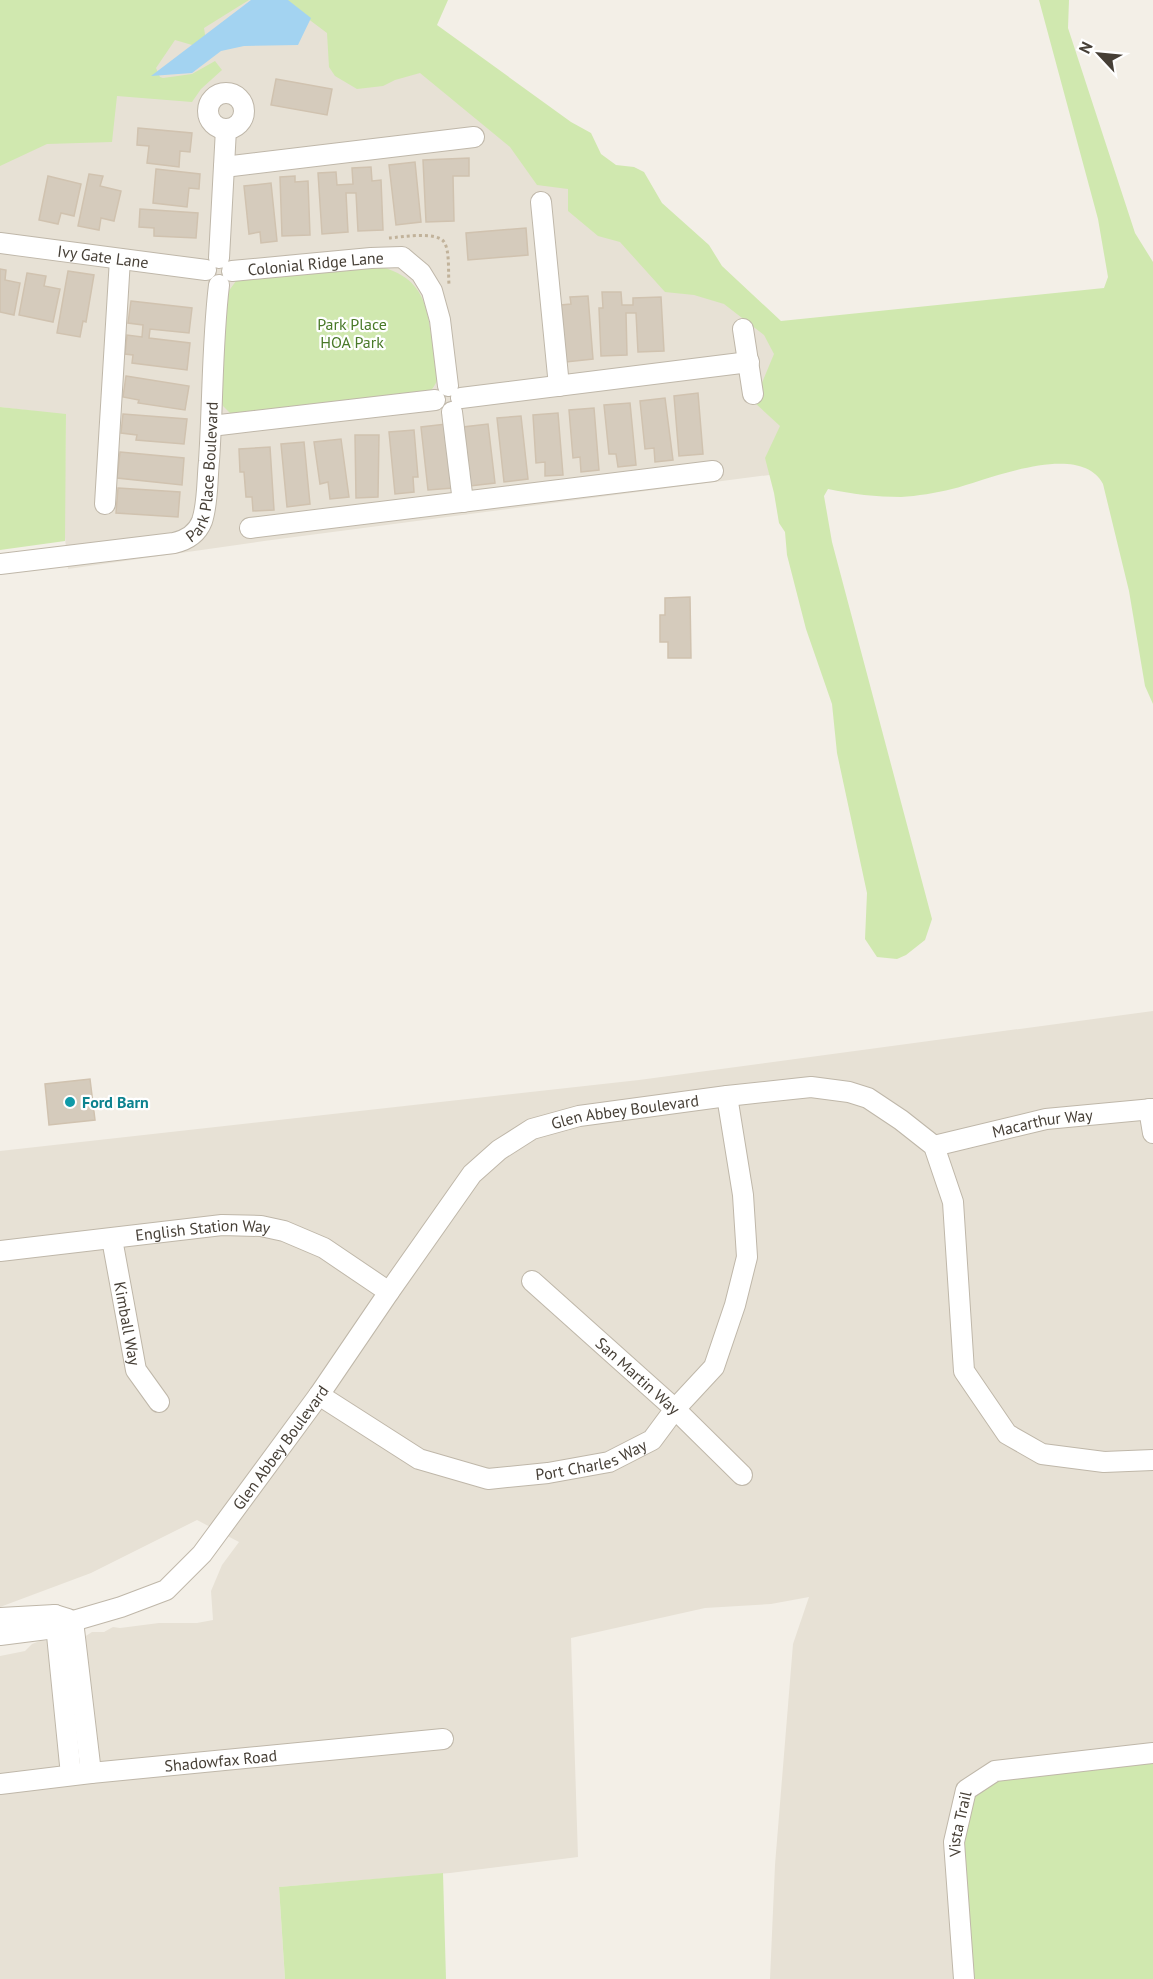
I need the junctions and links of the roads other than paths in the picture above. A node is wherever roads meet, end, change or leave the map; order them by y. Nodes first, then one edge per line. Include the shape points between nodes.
1 (226, 129) dead end
2 (474, 137) dead end
3 (224, 167) junction
4 (542, 202) dead end
5 (0, 243) edge
6 (120, 259) junction
7 (219, 271) junction
8 (743, 329) dead end
9 (749, 362) junction
10 (559, 386) junction
11 (753, 394) dead end
12 (449, 399) junction
13 (211, 426) junction
14 (713, 471) dead end
15 (463, 502) junction
16 (105, 504) dead end
17 (250, 528) dead end
18 (0, 564) edge
19 (727, 1096) junction
20 (1151, 1109) edge
21 (1153, 1133) edge
22 (934, 1146) junction
23 (112, 1239) junction
24 (0, 1251) edge
25 (532, 1281) dead end
26 (388, 1292) junction
27 (319, 1395) junction
28 (159, 1402) dead end
29 (675, 1409) junction
30 (1153, 1460) edge
31 (742, 1475) dead end
32 (0, 1618) edge
33 (61, 1621) junction
34 (0, 1635) edge
35 (443, 1739) dead end
36 (1153, 1753) edge
37 (91, 1773) junction
38 (71, 1775) junction
39 (0, 1784) edge
40 (964, 1979) edge

1 - 3 street, Park Place Boulevard
2 - 3 street
3 - 7 street, Park Place Boulevard
4 - 10 street
5 - 6 street, Ivy Gate Lane
6 - 7 street, Ivy Gate Lane
6 - 16 street
7 - 12 street, Colonial Ridge Lane via 402,257 421,273 432,291 440,321
7 - 13 street, Park Place Boulevard
8 - 9 street
9 - 10 street
9 - 11 street
10 - 12 street
12 - 13 street
12 - 15 street
13 - 18 street, Park Place Boulevard via 205,510 199,527 188,538 174,543
14 - 15 street
15 - 17 street
19 - 22 street, Glen Abbey Boulevard via 812,1087 849,1092 868,1098
19 - 26 street, Glen Abbey Boulevard via 579,1116 532,1129 472,1174
19 - 29 street, Port Charles Way via 743,1195 747,1257 714,1366
20 - 21 street
20 - 22 street, Macarthur Way via 1046,1119
22 - 30 street via 953,1202 964,1371 1007,1434 1042,1454 1104,1462
23 - 24 street, English Station Way
23 - 26 street, English Station Way via 222,1225 261,1226 324,1248
23 - 28 street, Kimball Way via 136,1370
25 - 29 street, San Martin Way
26 - 27 street, Glen Abbey Boulevard
27 - 29 street, Port Charles Way via 418,1459 488,1479 609,1462 652,1440
27 - 33 street, Glen Abbey Boulevard via 202,1554 166,1590 121,1607
29 - 31 street, San Martin Way
32 - 33 street, Glen Abbey Boulevard
33 - 34 street, Glen Abbey Boulevard
33 - 37 street
33 - 38 street
35 - 37 street, Shadowfax Road
36 - 40 street, Vista Trail via 995,1771 966,1790 954,1842
37 - 38 street, Shadowfax Road
38 - 39 street, Shadowfax Road

